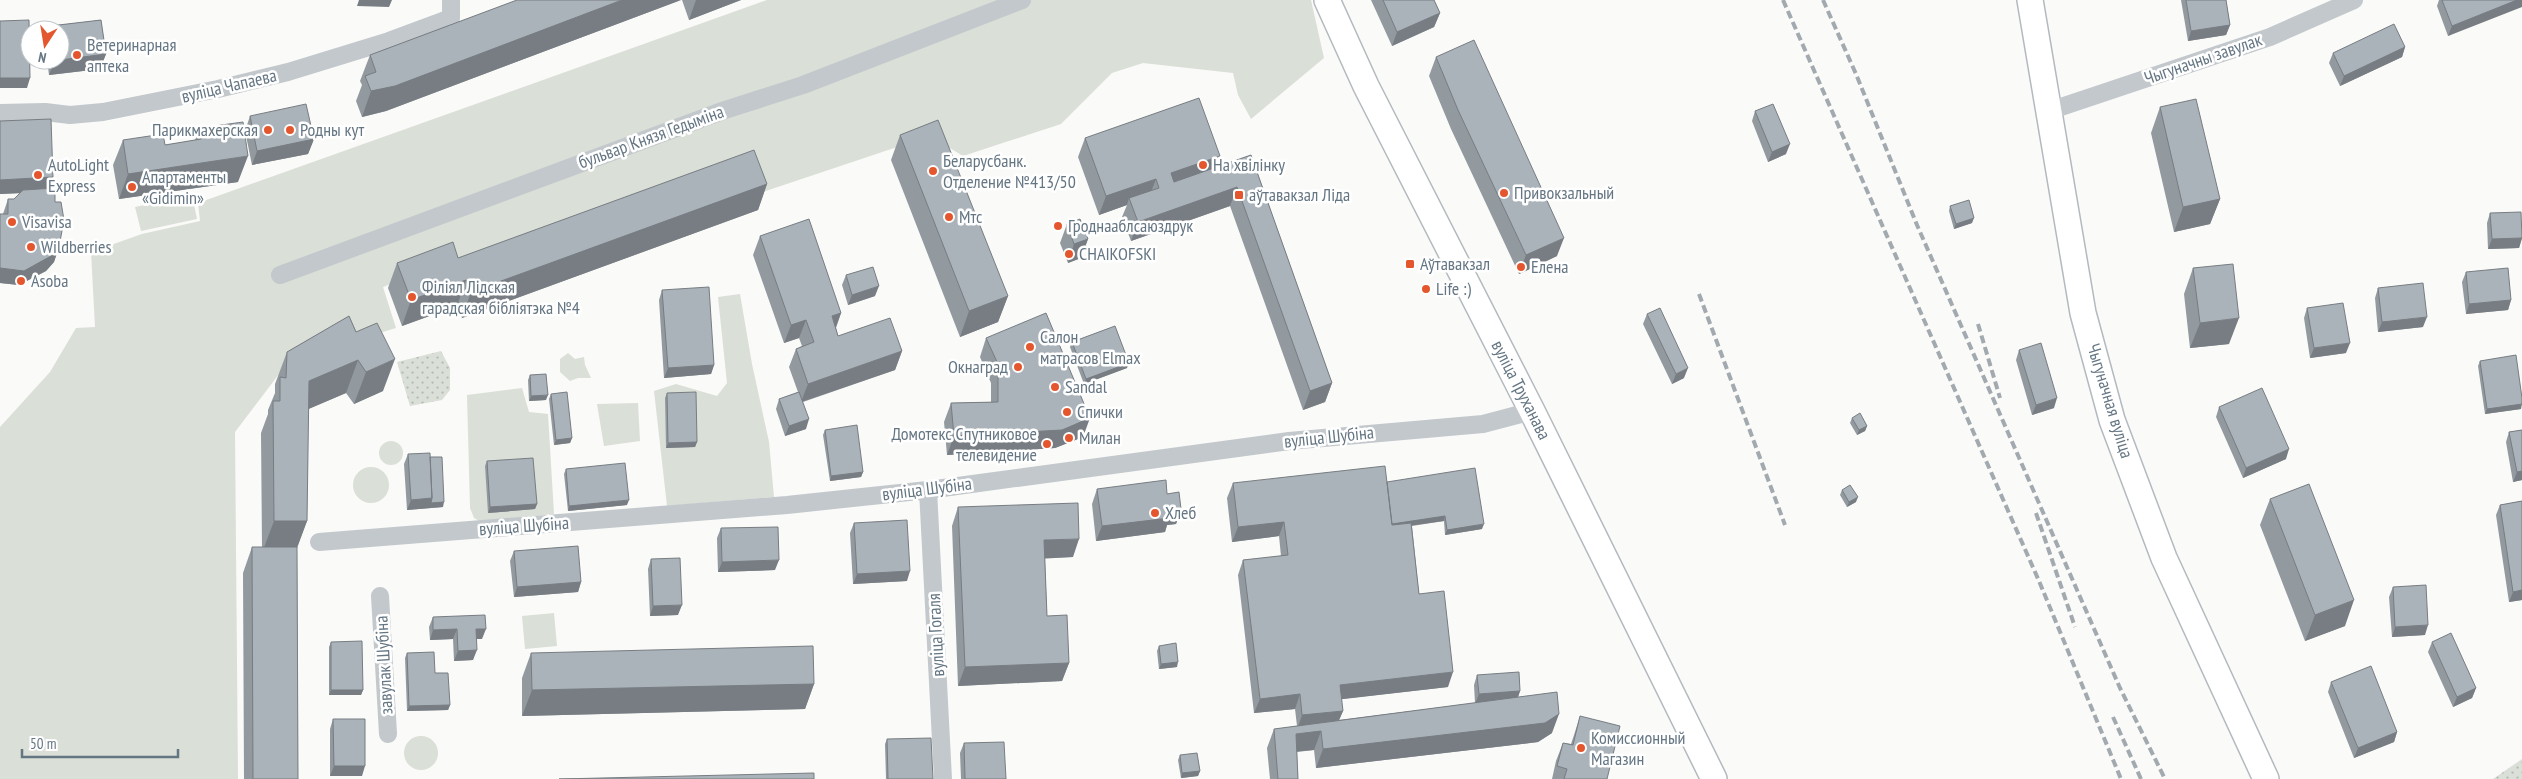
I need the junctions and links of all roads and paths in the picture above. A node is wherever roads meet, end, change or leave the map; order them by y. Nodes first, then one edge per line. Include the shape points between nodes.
1 (451, 0) edge
2 (1022, 0) edge
3 (1327, 0) edge
4 (2030, 0) edge
5 (2354, 0) edge
6 (2049, 111) junction
7 (0, 113) edge
8 (280, 275) dead end
9 (1532, 411) junction
10 (928, 490) junction
11 (319, 542) dead end
12 (380, 596) dead end
13 (388, 734) dead end
14 (943, 779) edge
15 (1714, 779) edge
16 (2266, 779) edge

1 - 7 street, вуліца Чапаева via 451,18 288,72 103,112 70,115
2 - 8 street, бульвар Князя Гедыміна via 803,85 725,110
3 - 9 main road, вуліца Труханава via 1366,86
4 - 6 main road, Чыгуначная вуліца
5 - 6 street, Чыгуначны завулак via 2270,36
6 - 16 main road, Чыгуначная вуліца via 2083,313 2112,420 2164,558
9 - 10 street, вуліца Шубіна via 1483,424 1289,441
9 - 15 main road, вуліца Труханава
10 - 11 street, вуліца Шубіна
10 - 14 street, вуліца Гогаля
12 - 13 street, завулак Шубіна

